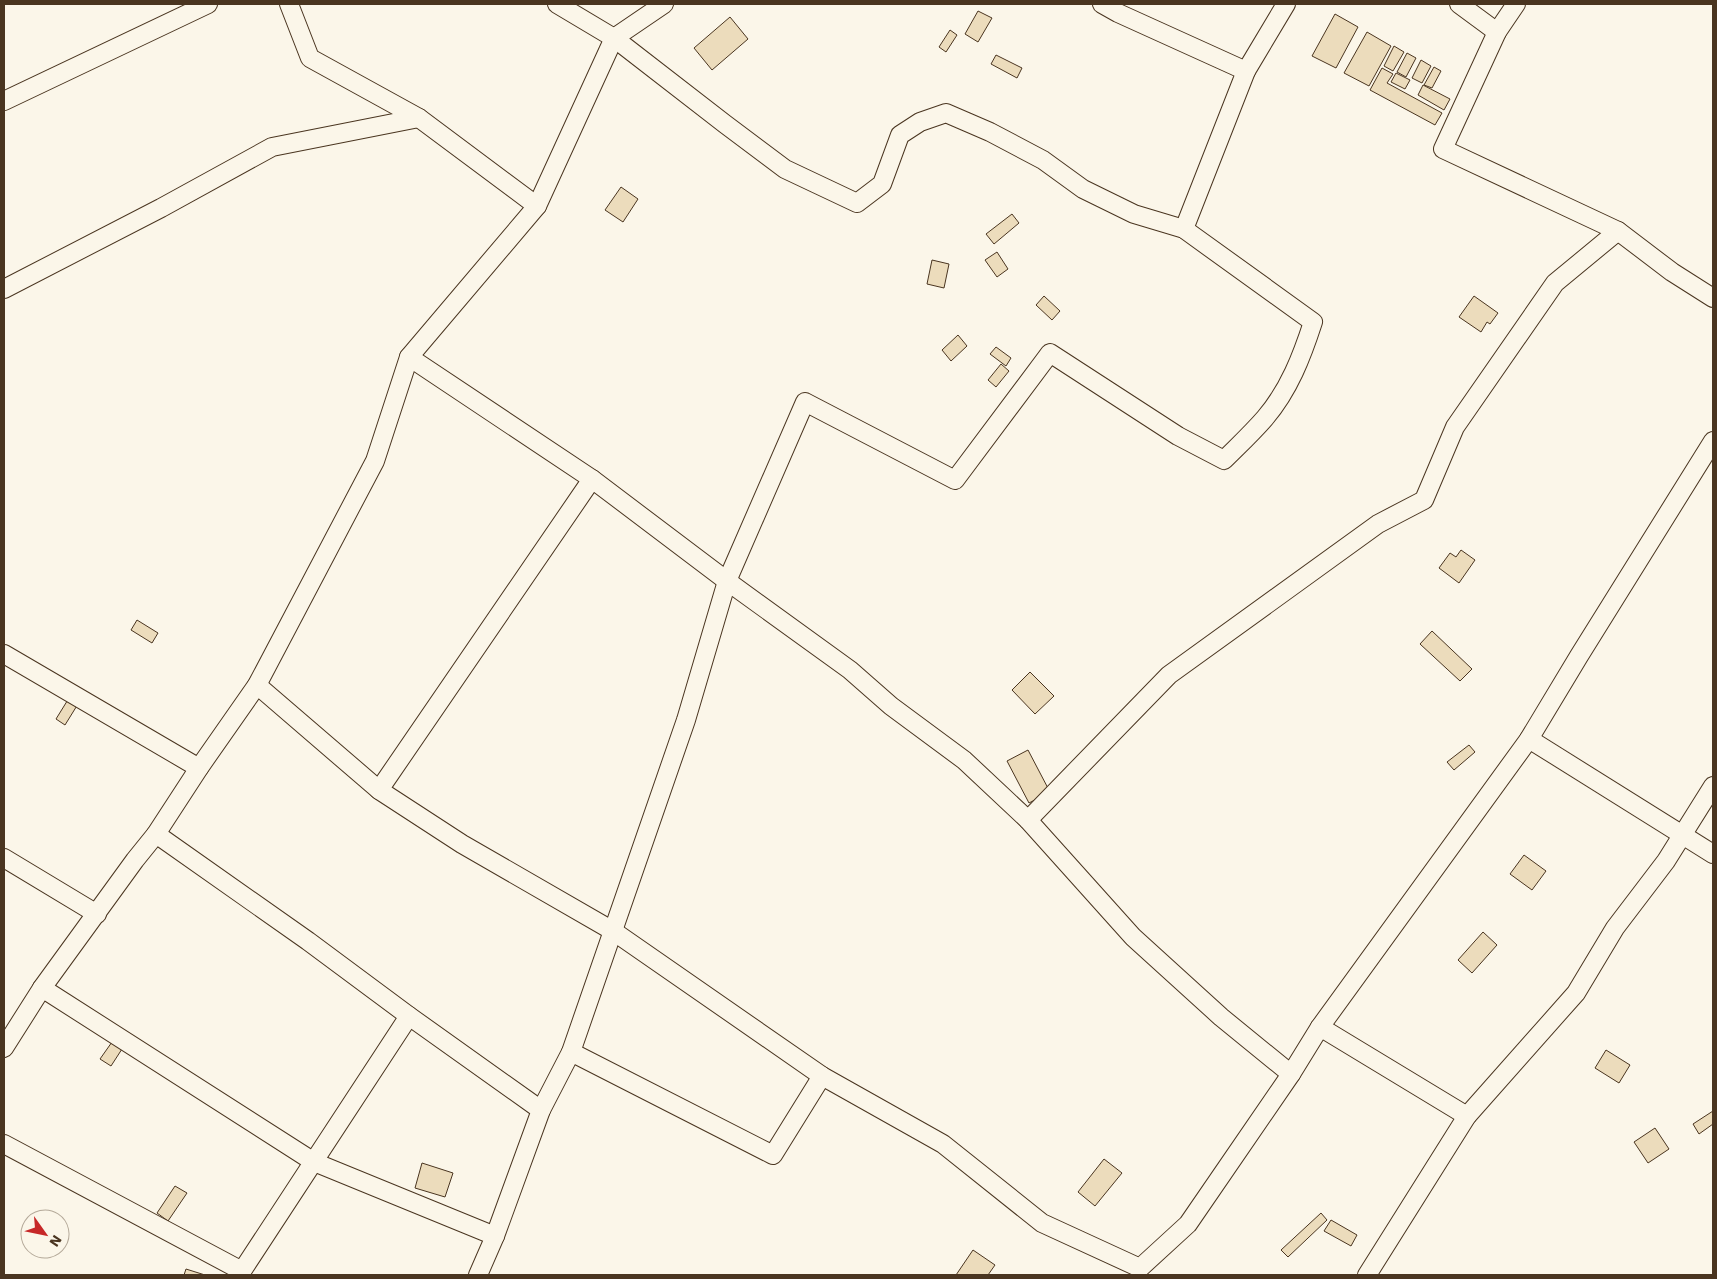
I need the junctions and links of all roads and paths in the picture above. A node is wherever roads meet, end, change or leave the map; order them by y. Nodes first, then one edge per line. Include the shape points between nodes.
1 (208, 4) edge
2 (289, 4) edge
3 (557, 4) edge
4 (664, 4) edge
5 (1102, 4) edge
6 (1286, 4) edge
7 (1458, 4) edge
8 (1516, 4) edge
9 (1497, 32) junction
10 (614, 38) junction
11 (1246, 71) junction
12 (4, 101) edge
13 (419, 118) junction
14 (537, 206) junction
15 (1184, 229) junction
16 (1618, 231) junction
17 (5, 285) edge
18 (1713, 298) edge
19 (409, 357) junction
20 (1713, 441) edge
21 (592, 479) junction
22 (727, 581) junction
23 (4, 654) edge
24 (257, 686) junction
25 (1529, 739) junction
26 (199, 768) junction
27 (1713, 786) edge
28 (379, 790) junction
29 (1028, 820) junction
30 (156, 834) junction
31 (1683, 836) junction
32 (1713, 854) edge
33 (4, 858) edge
34 (97, 914) junction
35 (614, 931) junction
36 (42, 988) junction
37 (409, 1016) junction
38 (1320, 1027) junction
39 (4, 1048) edge
40 (572, 1052) junction
41 (1291, 1074) junction
42 (822, 1076) junction
43 (541, 1110) junction
44 (1467, 1116) junction
45 (4, 1144) edge
46 (314, 1162) junction
47 (496, 1236) junction
48 (478, 1275) edge
49 (1367, 1275) edge

1 - 12 street
2 - 13 street via 310,58
3 - 10 street
4 - 10 street
5 - 11 street
6 - 11 street
7 - 9 street
8 - 9 street
9 - 16 street via 1442,149
10 - 14 street
10 - 15 street via 785,168 858,203 882,184 900,136 920,122 946,113 1043,160 1083,189 1134,214
11 - 15 street
13 - 14 street
13 - 17 street via 272,147 161,208
14 - 19 street
15 - 22 street via 1312,322 1302,355 1285,389 1266,417 1224,460 1178,436 1050,353 955,480 805,402
16 - 18 street
16 - 29 street via 1555,283 1454,427 1424,500 1378,524 1169,675
19 - 21 street
19 - 24 street via 375,461
20 - 25 street
21 - 22 street
21 - 28 street
22 - 29 street via 850,670 891,706 964,760
22 - 35 street via 686,720
23 - 26 street
24 - 26 street
24 - 28 street
25 - 31 street
25 - 38 street
26 - 30 street
27 - 31 street
28 - 35 street via 462,844
29 - 41 street via 1133,937 1221,1017
30 - 34 street
30 - 37 street
31 - 32 street
31 - 44 street via 1615,928 1576,993
33 - 34 street
34 - 36 street
35 - 40 street
35 - 42 street
36 - 39 street
36 - 46 street
37 - 43 street
37 - 46 street
38 - 41 street
38 - 44 street
40 - 42 street via 773,1155
40 - 43 street
41 - 42 street via 1188,1224 1140,1268 1042,1223 943,1144
43 - 47 street
44 - 49 street
45 - 46 street via 242,1272
46 - 47 street
47 - 48 street

